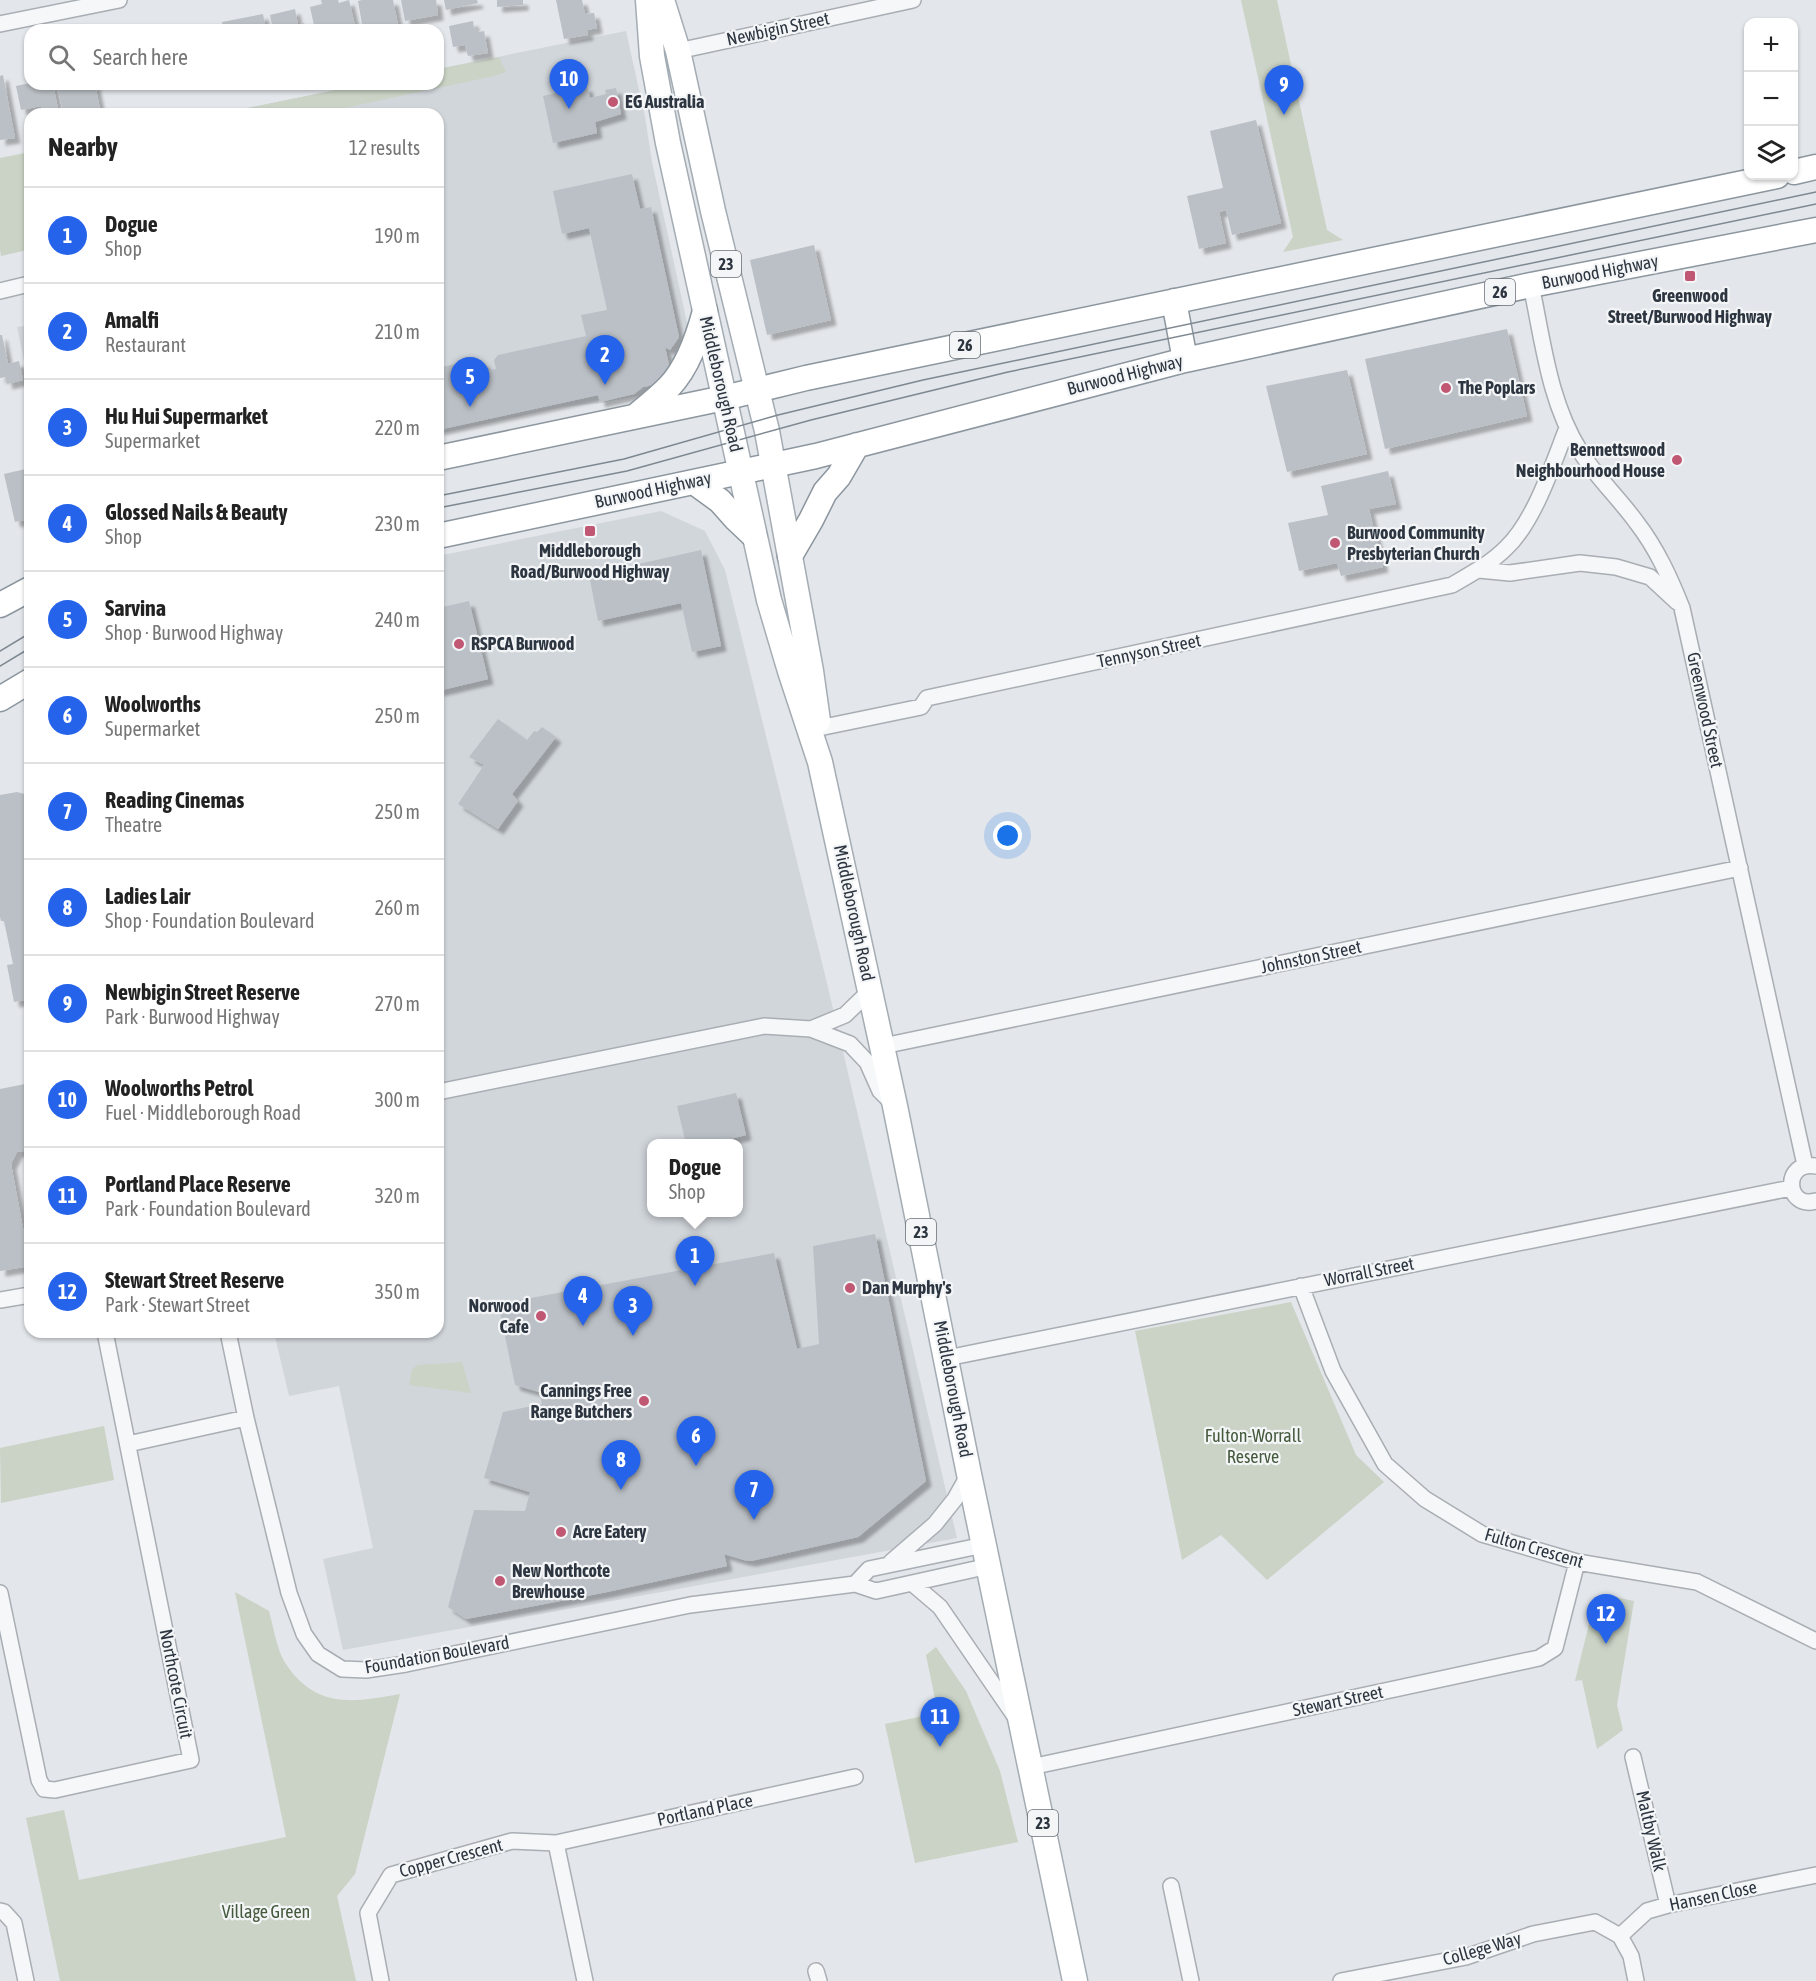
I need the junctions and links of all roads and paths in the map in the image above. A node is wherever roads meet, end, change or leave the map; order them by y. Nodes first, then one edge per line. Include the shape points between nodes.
1 (119, 0) edge
2 (648, 0) edge
3 (662, 0) edge
4 (913, 0) edge
5 (0, 24) edge
6 (678, 51) junction
7 (696, 137) junction
8 (668, 143) junction
9 (1816, 167) edge
10 (1798, 171) edge
11 (1758, 180) edge
12 (1816, 230) edge
13 (24, 285) edge
14 (1531, 285) junction
15 (0, 291) edge
16 (1174, 301) junction
17 (705, 311) junction
18 (1185, 360) junction
19 (756, 391) junction
20 (724, 398) junction
21 (635, 417) junction
22 (1567, 428) junction
23 (857, 445) junction
24 (444, 457) edge
25 (772, 466) junction
26 (741, 472) junction
27 (694, 482) junction
28 (444, 535) edge
29 (754, 536) junction
30 (790, 556) junction
31 (1479, 570) junction
32 (24, 592) edge
33 (0, 605) edge
34 (1683, 608) junction
35 (24, 686) edge
36 (0, 699) edge
37 (819, 728) junction
38 (820, 762) junction
39 (1740, 868) junction
40 (871, 990) junction
41 (811, 1029) junction
42 (883, 1046) junction
43 (444, 1091) edge
44 (895, 1106) junction
45 (1811, 1166) edge
46 (1791, 1188) junction
47 (1815, 1206) edge
48 (1301, 1286) junction
49 (24, 1296) edge
50 (0, 1300) edge
51 (106, 1338) edge
52 (229, 1338) edge
53 (947, 1358) junction
54 (246, 1418) junction
55 (129, 1444) junction
56 (969, 1474) junction
57 (986, 1556) junction
58 (1576, 1562) junction
59 (889, 1563) junction
60 (855, 1584) junction
61 (913, 1584) junction
62 (0, 1593) edge
63 (1816, 1641) edge
64 (1023, 1727) junction
65 (1633, 1757) dead end
66 (1031, 1767) junction
67 (855, 1777) dead end
68 (556, 1843) junction
69 (1816, 1875) edge
70 (1171, 1886) dead end
71 (1668, 1905) junction
72 (0, 1911) edge
73 (1620, 1936) junction
74 (26, 1981) edge
75 (381, 1981) edge
76 (585, 1981) edge
77 (1075, 1981) edge
78 (1191, 1981) edge
79 (1341, 1981) edge
80 (1636, 1981) edge

1 - 5 street
2 - 8 main road, Middleborough Road / 23 via 652,56
3 - 6 main road, Middleborough Road / 23
4 - 6 street, Newbigin Street
6 - 7 main road, Middleborough Road / 23
7 - 8 main road
7 - 19 main road, Middleborough Road / 23
8 - 17 main road, Middleborough Road / 23
9 - 10 main road
11 - 16 main road, 26
12 - 14 main road, Burwood Highway / 26
13 - 15 street
14 - 18 main road, Burwood Highway / 26
14 - 22 street, Greenwood Street via 1556,403
16 - 18 main road
16 - 19 main road, 26
17 - 20 main road, Middleborough Road / 23
17 - 21 main road via 698,337 680,374
18 - 23 main road, Burwood Highway / 26
19 - 20 main road, 26
19 - 25 main road, Middleborough Road / 23
20 - 21 main road, 26
20 - 26 main road, Middleborough Road / 23
21 - 24 main road, 26
22 - 31 street, Tennyson Street via 1532,512 1508,547
22 - 34 street, Greenwood Street via 1581,453 1644,533
23 - 25 main road, Burwood Highway / 26
23 - 30 main road via 825,492
25 - 26 main road, Burwood Highway / 26
25 - 30 main road, Middleborough Road / 23
26 - 27 main road, Burwood Highway / 26
26 - 29 main road, Middleborough Road / 23
27 - 28 main road, Burwood Highway / 26
27 - 29 main road via 720,501
29 - 38 main road, Middleborough Road / 23 via 769,600
30 - 37 main road, Middleborough Road / 23
31 - 34 street via 1510,573 1580,563 1616,567 1650,577
31 - 37 street, Tennyson Street via 1452,585 927,699 921,707
32 - 33 main road
34 - 39 street, Greenwood Street
35 - 36 main road
37 - 38 main road, Middleborough Road / 23
38 - 40 main road, Middleborough Road / 23
39 - 42 street, Johnston Street
39 - 45 street, Greenwood Street
40 - 41 street via 845,1015
40 - 42 main road, Middleborough Road / 23
41 - 43 street via 764,1026
41 - 44 street via 850,1044 867,1062 880,1091
42 - 44 main road, Middleborough Road / 23
44 - 53 main road, Middleborough Road / 23
45 - 46 street via 1795,1173
46 - 47 street via 1802,1201
46 - 48 street, Worrall Street
48 - 53 street, Worrall Street
48 - 58 street, Fulton Crescent via 1333,1371 1385,1464 1425,1499 1482,1534
49 - 50 street
51 - 55 street, Northcote Circuit
52 - 54 street, Foundation Boulevard
53 - 56 main road, Middleborough Road / 23
54 - 55 street
54 - 60 street, Foundation Boulevard via 289,1593 304,1634 318,1654 342,1669 406,1664 690,1605
55 - 62 street, Northcote Circuit via 191,1760 55,1790 44,1789
56 - 57 main road, Middleborough Road / 23
56 - 59 street via 935,1524
57 - 59 street
57 - 61 street, Foundation Boulevard
57 - 64 main road, Middleborough Road / 23
58 - 63 street, Fulton Crescent via 1697,1582
58 - 66 street, Stewart Street via 1555,1648 1539,1658
59 - 60 street via 869,1569
60 - 61 street, Foundation Boulevard via 876,1591
61 - 64 street via 940,1607
64 - 66 main road, Middleborough Road / 23
65 - 71 street, Maltby Walk
66 - 77 main road, Middleborough Road / 23
67 - 68 street, Portland Place
68 - 75 street, Copper Crescent via 512,1841 391,1875 368,1913
68 - 76 street
69 - 71 street, Hansen Close
70 - 78 street
71 - 73 street, Hansen Close via 1647,1911
72 - 74 street via 14,1923
73 - 79 street, College Way via 1594,1922 1533,1934 1466,1957
73 - 80 street via 1631,1956

